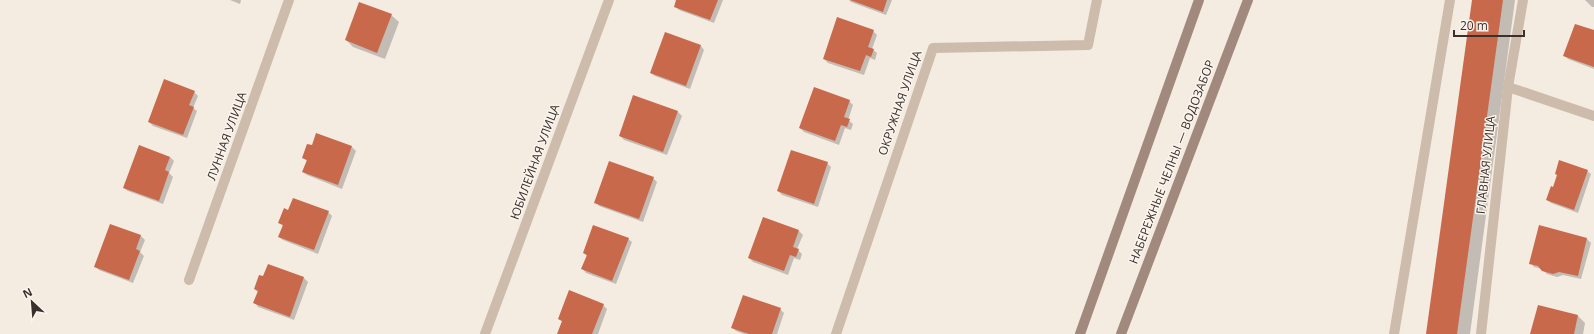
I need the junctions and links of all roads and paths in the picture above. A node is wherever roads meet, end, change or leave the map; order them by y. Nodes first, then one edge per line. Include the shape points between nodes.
1 (289, 0) edge
2 (609, 0) edge
3 (1096, 0) edge
4 (1199, 0) edge
5 (1248, 0) edge
6 (1450, 0) edge
7 (1523, 0) edge
8 (1508, 88) junction
9 (1594, 116) edge
10 (189, 280) dead end
11 (484, 334) edge
12 (836, 334) edge
13 (1080, 334) edge
14 (1121, 334) edge
15 (1394, 334) edge
16 (1481, 334) edge

1 - 10 street, ЛУННАЯ УЛИЦА
2 - 11 street, ЮБИЛЕЙНАЯ УЛИЦА
3 - 12 street, ОКРУЖНАЯ УЛИЦА via 1088,45 933,48
4 - 13 main road
5 - 14 main road, НАБЕРЕЖНЫЕ ЧЕЛНЫ — ВОДОЗАБОР
6 - 15 street
7 - 8 street, ГЛАВНАЯ УЛИЦА
8 - 9 street
8 - 16 street, ГЛАВНАЯ УЛИЦА

